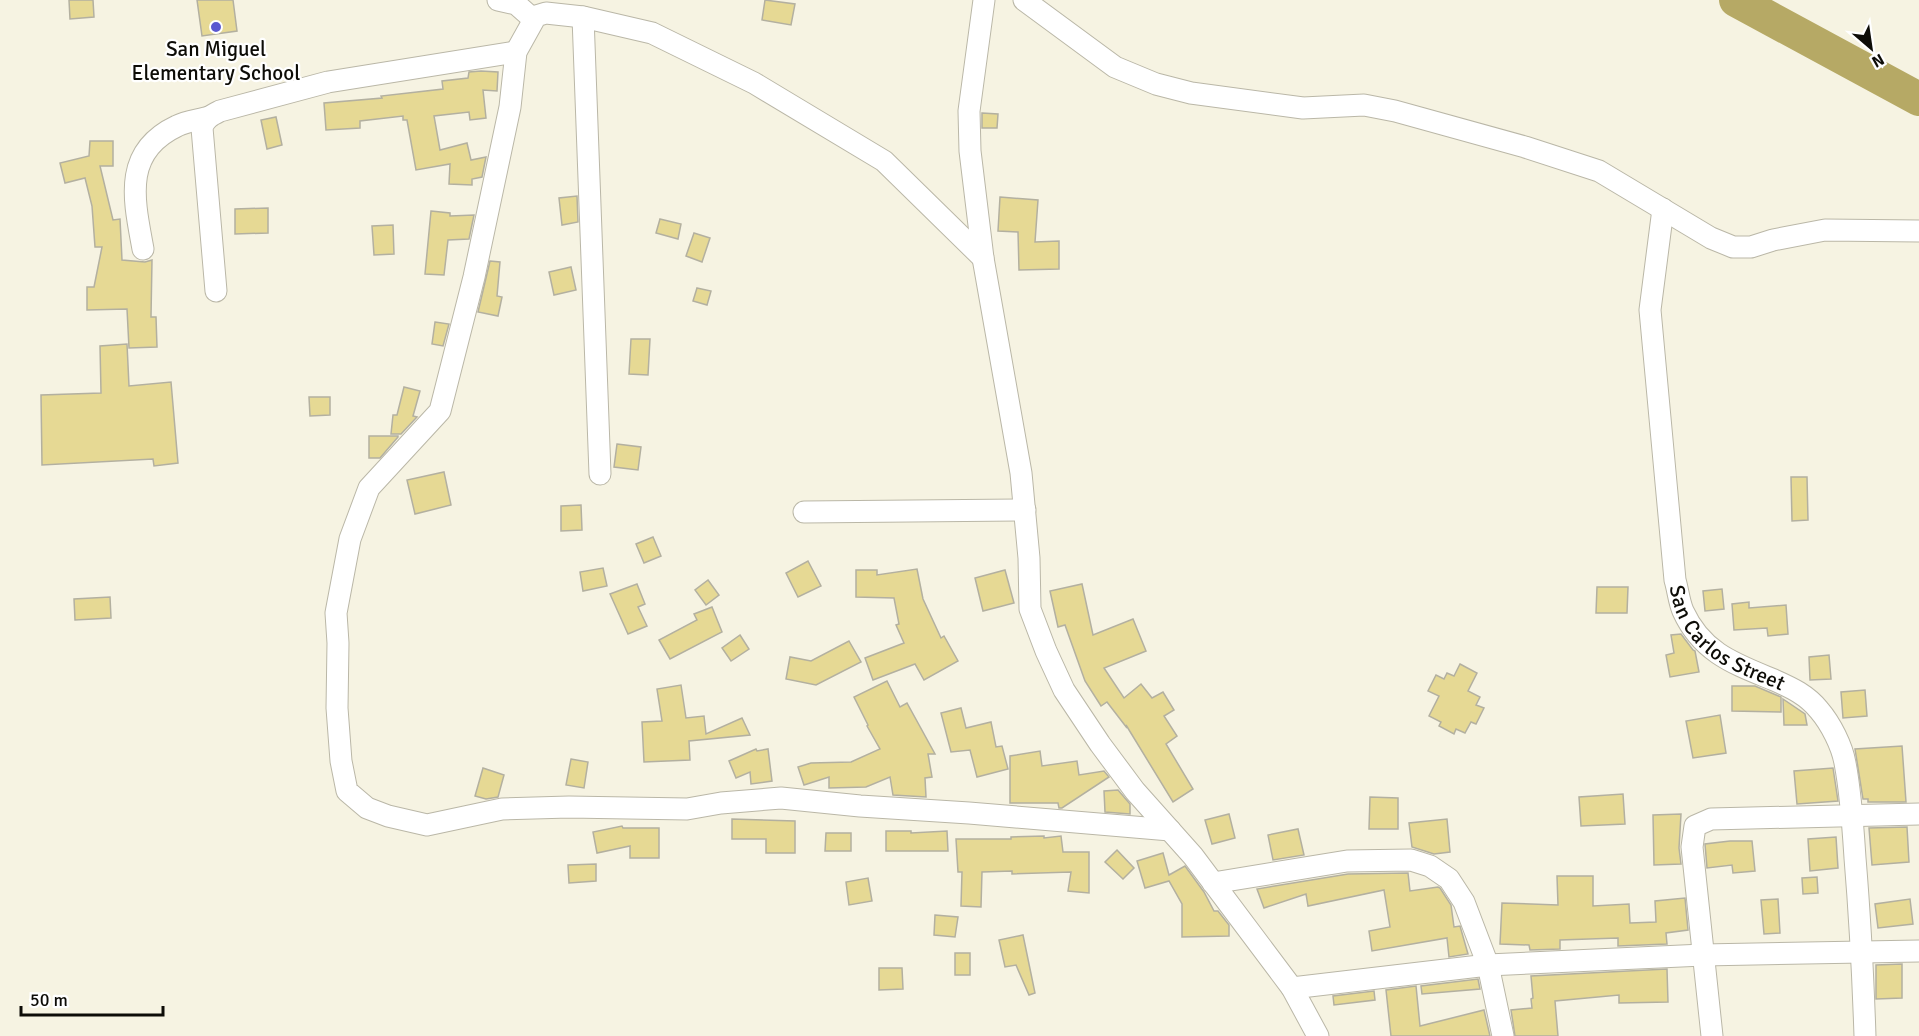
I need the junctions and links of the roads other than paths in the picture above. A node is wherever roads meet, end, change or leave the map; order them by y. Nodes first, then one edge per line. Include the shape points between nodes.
1 (498, 0) edge
2 (984, 0) edge
3 (1024, 0) edge
4 (583, 17) junction
5 (533, 19) junction
6 (516, 52) junction
7 (209, 117) junction
8 (1663, 209) junction
9 (1919, 231) edge
10 (143, 249) dead end
11 (983, 258) junction
12 (216, 291) dead end
13 (600, 474) dead end
14 (1025, 510) junction
15 (804, 512) dead end
16 (1852, 814) junction
17 (1919, 814) edge
18 (1170, 830) junction
19 (1213, 883) junction
20 (1919, 951) edge
21 (1863, 952) junction
22 (1703, 955) junction
23 (1488, 965) junction
24 (1292, 988) junction
25 (1318, 1036) edge
26 (1503, 1036) edge
27 (1712, 1036) edge
28 (1865, 1036) edge

1 - 5 street via 516,4
2 - 11 street via 969,111
3 - 8 street via 1115,67 1156,84 1191,93 1303,108 1364,105 1395,111 1599,171
4 - 5 street via 546,13
4 - 11 street via 652,33 754,83 884,161
4 - 13 street
5 - 6 street
6 - 7 street via 328,82
6 - 18 street via 510,107 477,266 440,411 369,488 350,539 336,613 337,708 347,791 367,808 427,825 502,809 687,808 781,798
7 - 10 street via 178,125 152,141 142,156 134,180
7 - 12 street via 202,128
8 - 9 street via 1733,247 1751,247 1825,230
8 - 16 street, San Carlos Street via 1650,310 1675,580 1683,610 1698,637 1720,657 1794,689 1821,712 1845,762
11 - 14 street
14 - 15 street
14 - 18 street via 1030,609 1046,651 1064,690 1100,744
16 - 17 street
16 - 21 street, San Carlos Street
16 - 22 street via 1711,819 1695,826 1692,847
18 - 19 street
19 - 23 street via 1347,861 1411,860 1430,866 1449,879 1464,902
19 - 24 street
20 - 21 street
21 - 22 street
21 - 28 street, San Carlos Street
22 - 23 street
22 - 27 street
23 - 24 street
23 - 26 street
24 - 25 street

